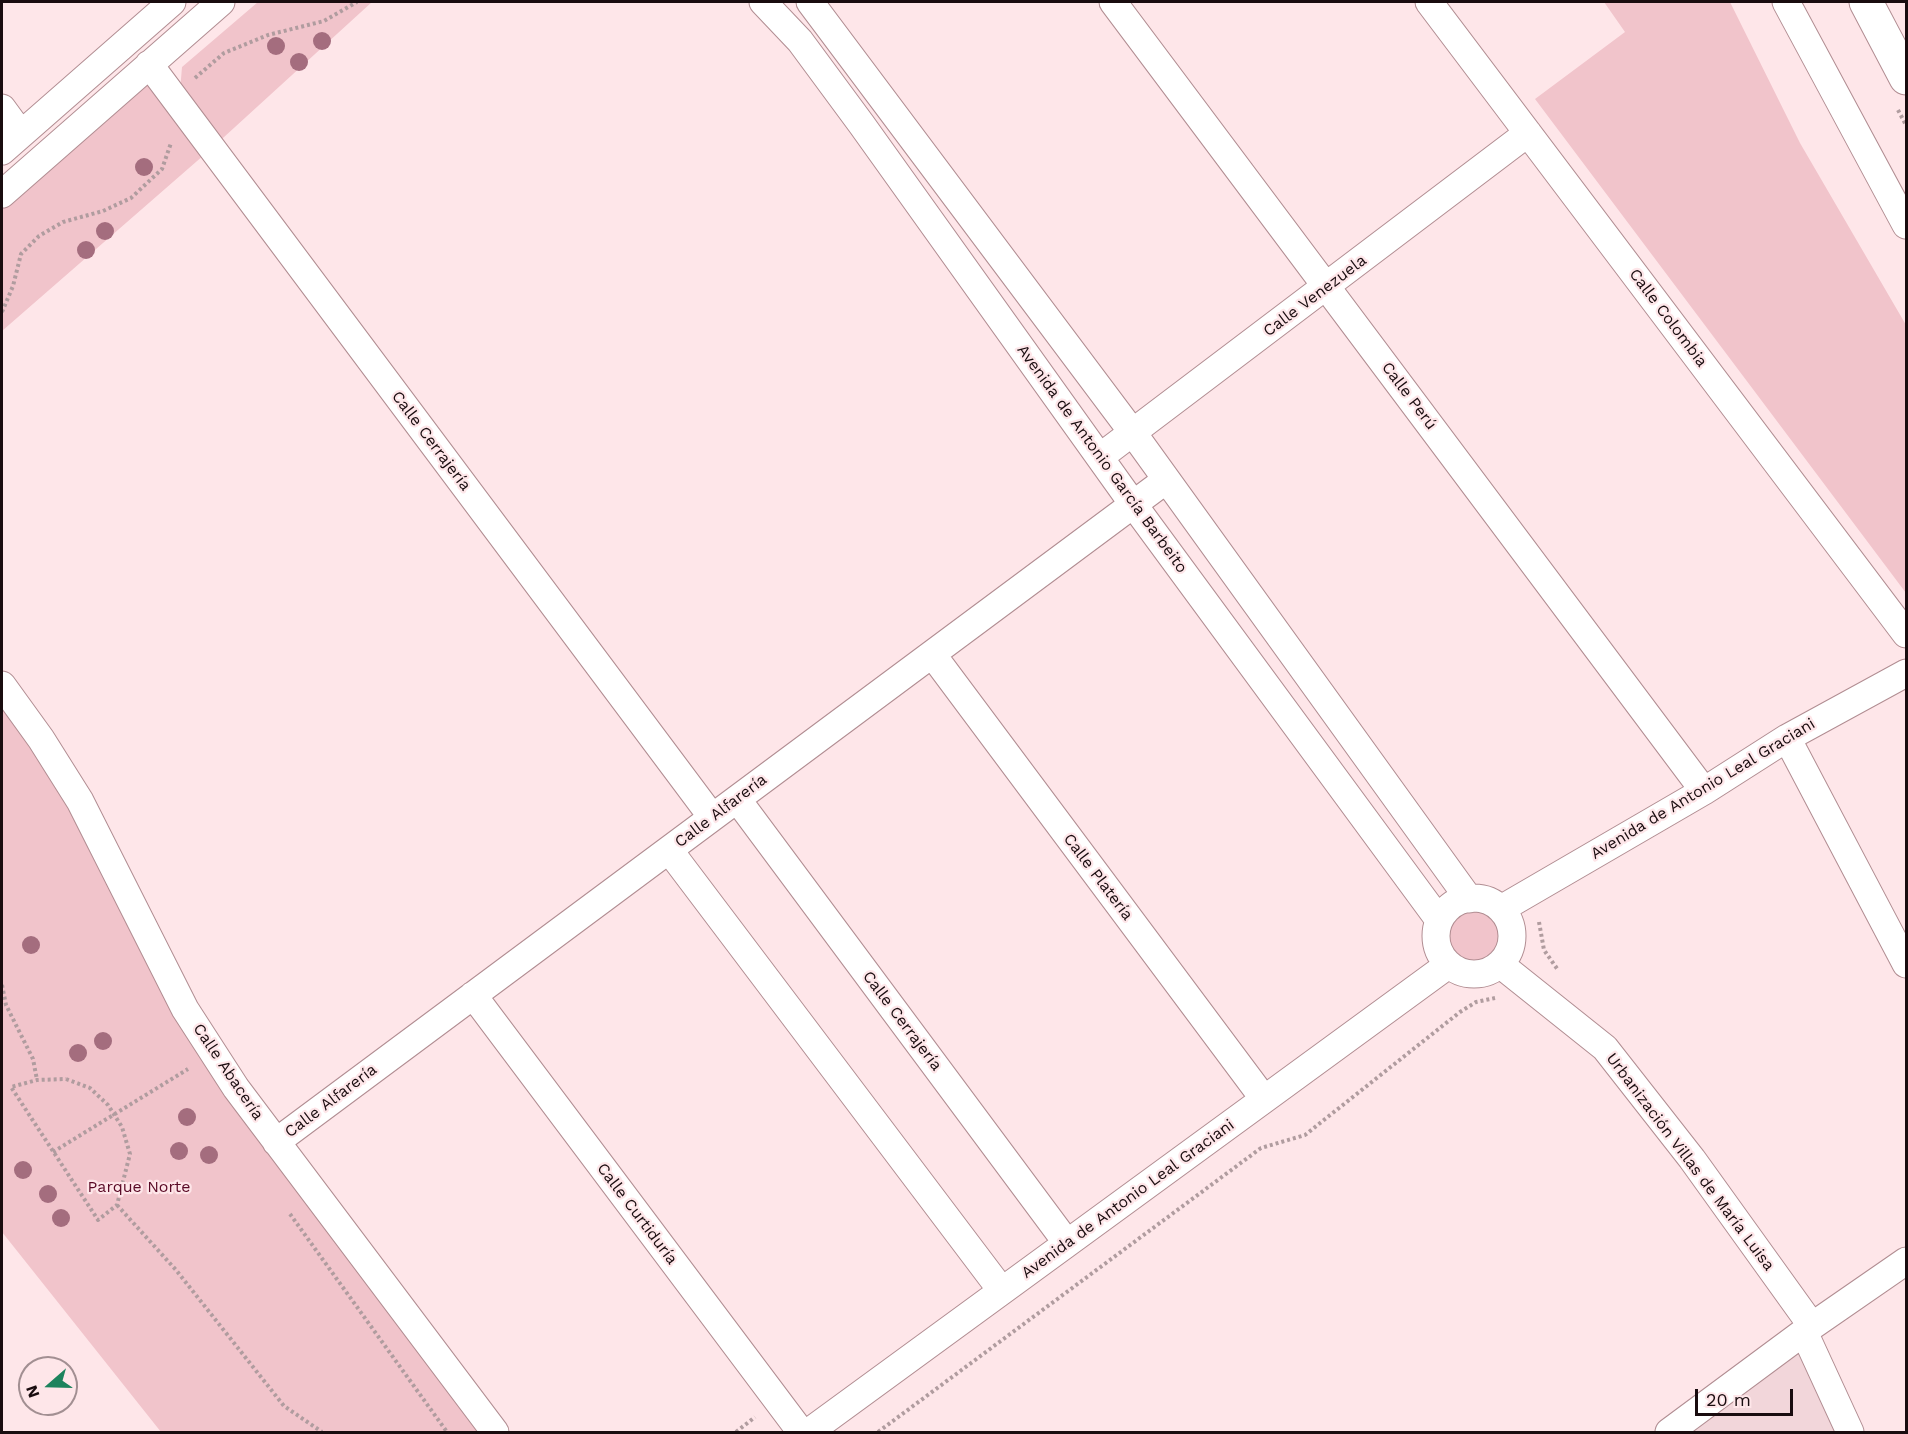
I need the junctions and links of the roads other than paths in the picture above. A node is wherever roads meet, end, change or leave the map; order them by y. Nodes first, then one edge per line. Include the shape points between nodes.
1 (172, 2) edge
2 (221, 2) edge
3 (763, 2) edge
4 (810, 2) edge
5 (1113, 2) edge
6 (1428, 2) edge
7 (1786, 2) edge
8 (1866, 2) edge
9 (1891, 2) edge
10 (1906, 30) edge
11 (149, 64) junction
12 (1906, 78) edge
13 (2, 108) edge
14 (1528, 133) junction
15 (11, 142) edge
16 (2, 194) edge
17 (1906, 225) edge
18 (1328, 287) junction
19 (1133, 433) junction
20 (1100, 457) junction
21 (1166, 480) junction
22 (1133, 504) junction
23 (1906, 634) edge
24 (932, 654) junction
25 (1906, 673) edge
26 (2, 685) edge
27 (1787, 738) junction
28 (1704, 791) junction
29 (737, 799) junction
30 (712, 817) junction
31 (669, 850) junction
32 (1469, 899) junction
33 (1501, 909) junction
34 (1439, 920) junction
35 (1906, 963) edge
36 (1448, 964) junction
37 (1501, 964) junction
38 (473, 995) junction
39 (1264, 1099) junction
40 (276, 1142) junction
41 (1067, 1243) junction
42 (1906, 1261) edge
43 (1002, 1291) junction
44 (1808, 1329) junction
45 (495, 1432) edge
46 (801, 1432) edge
47 (808, 1432) edge
48 (1669, 1432) edge
49 (1850, 1432) edge

1 - 15 street
2 - 11 street
3 - 20 street, Avenida de Antonio García Barbeito via 800,41
4 - 19 street
5 - 18 street, Calle Perú
6 - 14 street, Calle Colombia
7 - 17 street
8 - 12 main road
9 - 10 main road
11 - 16 street
11 - 30 street, Calle Cerrajería
13 - 15 street
14 - 18 street, Calle Venezuela
14 - 23 street, Calle Colombia
18 - 19 street, Calle Venezuela
18 - 28 street, Calle Perú
19 - 20 street, Calle Venezuela
19 - 21 street
20 - 22 street, Avenida de Antonio García Barbeito
21 - 22 street, Calle Alfarería
21 - 32 street
22 - 24 street, Calle Alfarería
22 - 34 street, Avenida de Antonio García Barbeito
24 - 29 street, Calle Alfarería
24 - 39 street, Calle Platería
25 - 27 street, Avenida de Antonio Leal Graciani
26 - 40 street, Calle Abacería via 80,801 185,1009
27 - 28 street, Avenida de Antonio Leal Graciani
27 - 35 street
28 - 33 street, Avenida de Antonio Leal Graciani
29 - 30 street, Calle Alfarería
29 - 41 street, Calle Cerrajería
30 - 31 street, Calle Alfarería
31 - 38 street, Calle Alfarería
31 - 43 street
32 - 33 street via 1479,898
32 - 34 street via 1450,907
33 - 37 street via 1513,937 1511,949
34 - 36 street via 1437,945
36 - 37 street via 1463,973 1478,975
36 - 39 street, Avenida de Antonio Leal Graciani
37 - 44 street, Urbanización Villas de María Luisa via 1605,1048 1692,1159
38 - 40 street, Calle Alfarería
38 - 46 street, Calle Curtiduría
39 - 41 street, Avenida de Antonio Leal Graciani
40 - 45 street, Calle Abacería
41 - 43 street, Avenida de Antonio Leal Graciani
42 - 44 street
43 - 47 street, Avenida de Antonio Leal Graciani
44 - 48 street
44 - 49 street, Urbanización Villas de María Luisa

